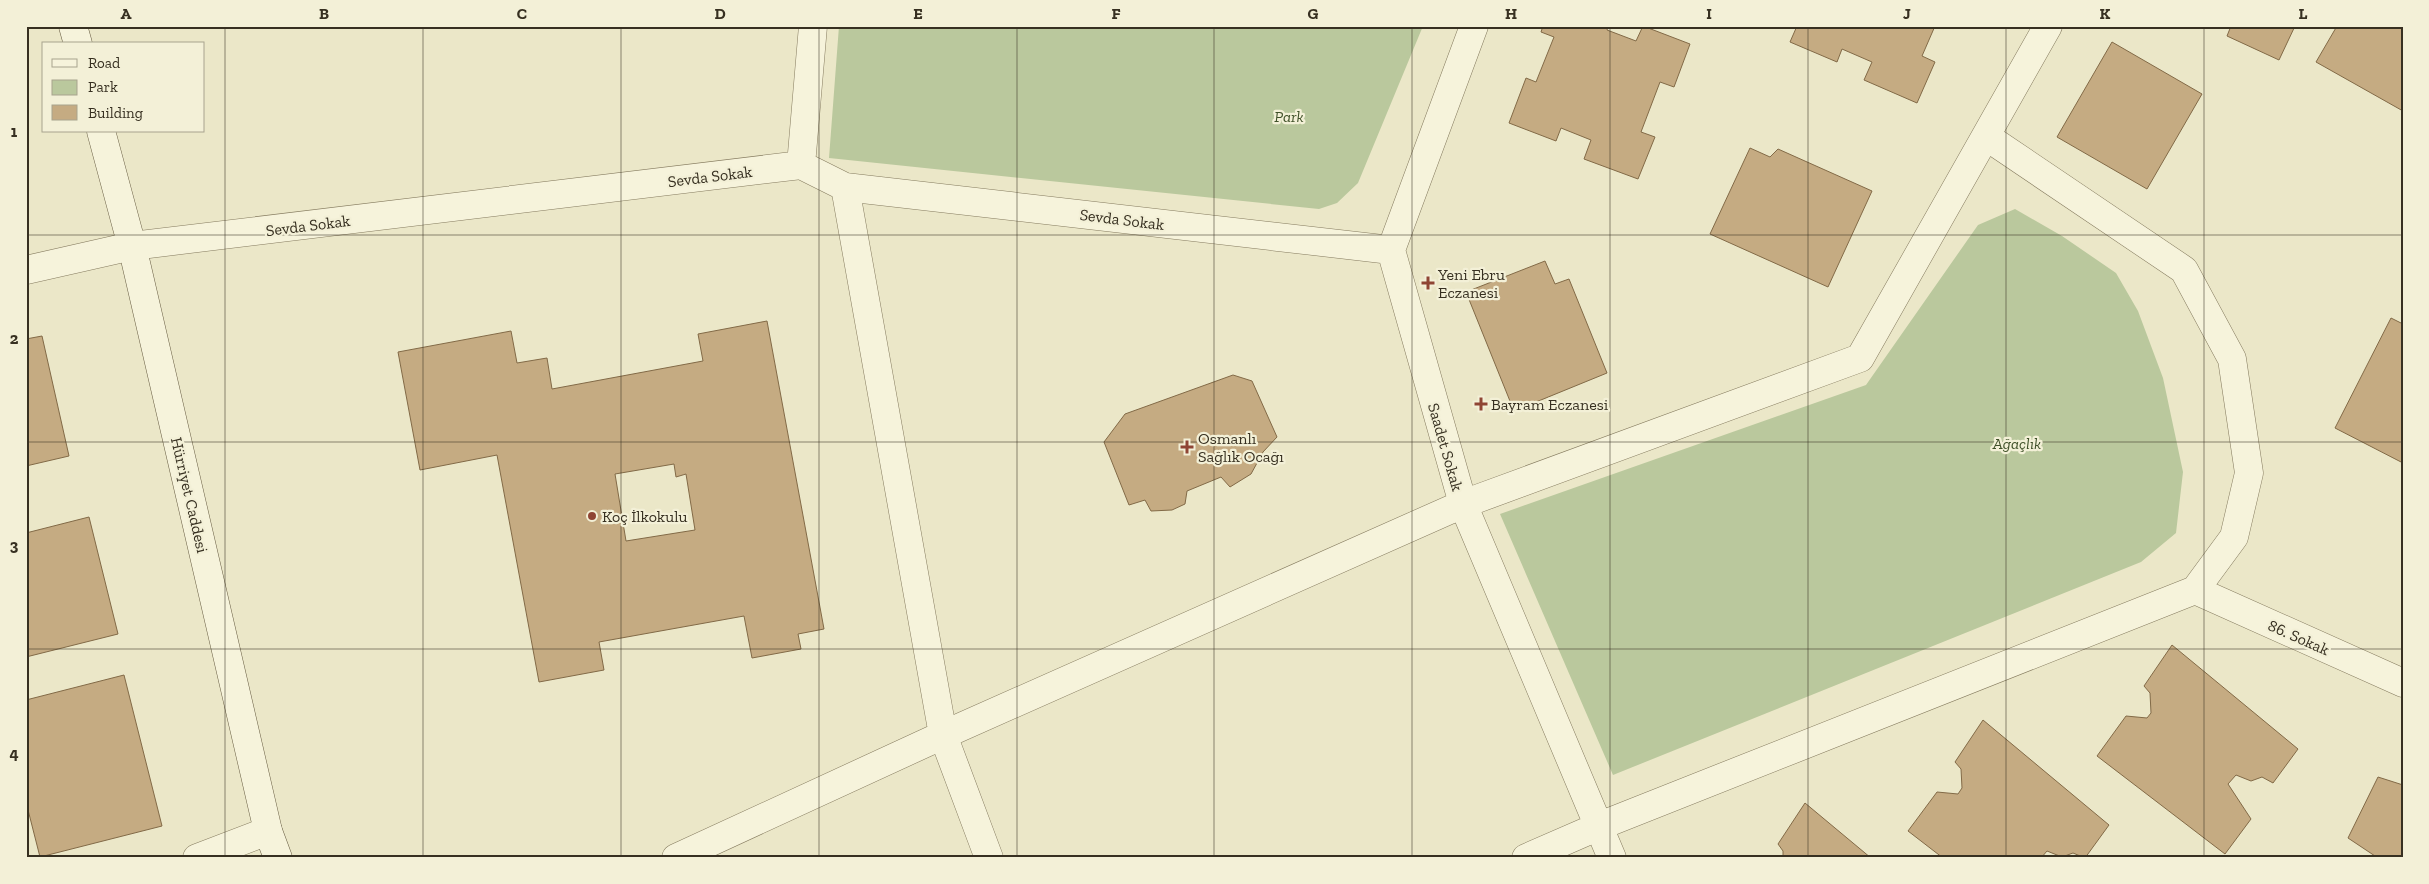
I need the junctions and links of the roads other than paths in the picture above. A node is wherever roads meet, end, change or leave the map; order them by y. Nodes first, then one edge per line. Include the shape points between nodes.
1 (73, 26) edge
2 (813, 26) edge
3 (1474, 26) edge
4 (2048, 26) edge
5 (77, 42) edge
6 (101, 132) edge
7 (1987, 136) junction
8 (800, 165) junction
9 (845, 187) junction
10 (132, 246) junction
11 (1391, 250) junction
12 (26, 270) edge
13 (1462, 504) junction
14 (2194, 590) junction
15 (2403, 683) edge
16 (943, 736) junction
17 (1597, 827) junction
18 (268, 831) junction
19 (196, 858) edge
20 (278, 858) edge
21 (676, 858) edge
22 (989, 858) edge
23 (1526, 858) edge
24 (1612, 858) edge

1 - 5 street
2 - 8 street
3 - 11 street
4 - 7 street
6 - 10 street, Hürriyet Caddesi
7 - 13 street via 1860,358
7 - 14 street via 2184,270 2232,359 2249,473 2234,537
8 - 9 street, Sevda Sokak
8 - 10 street, Sevda Sokak
9 - 11 street, Sevda Sokak
9 - 16 street
10 - 12 street, Sevda Sokak
10 - 18 street, Hürriyet Caddesi
11 - 13 street, Saadet Sokak
13 - 16 street
13 - 17 street, Saadet Sokak
14 - 15 street, 86. Sokak
14 - 17 street
16 - 21 street
16 - 22 street
17 - 23 street
17 - 24 street, Saadet Sokak
18 - 19 street
18 - 20 street, Hürriyet Caddesi

